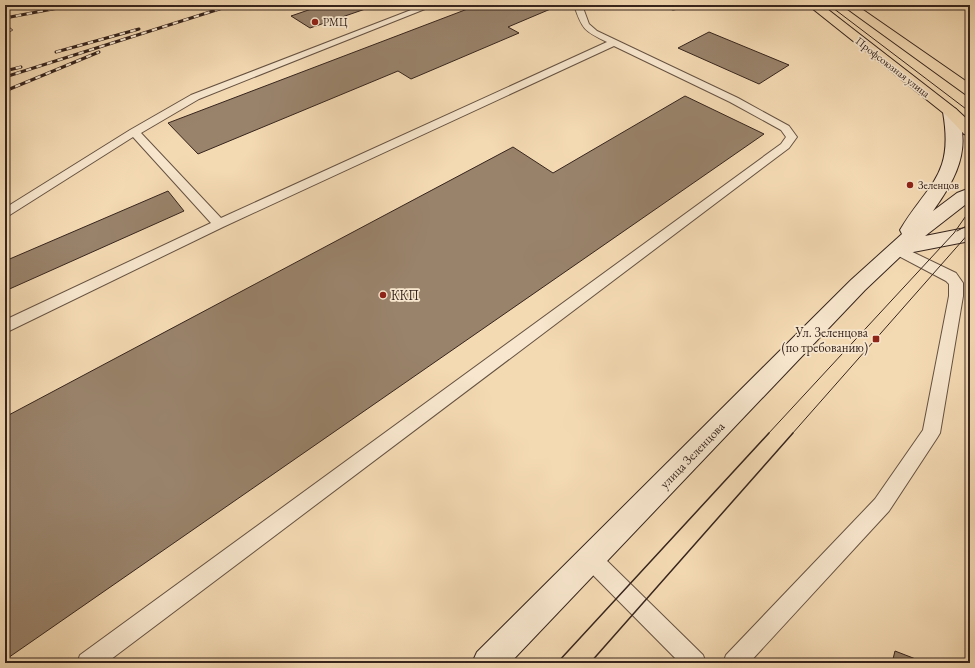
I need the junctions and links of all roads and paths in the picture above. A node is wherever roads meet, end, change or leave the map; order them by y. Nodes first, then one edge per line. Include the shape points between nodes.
1 (431, 5) edge
2 (578, 5) edge
3 (814, 5) edge
4 (848, 5) edge
5 (615, 42) junction
6 (970, 91) edge
7 (951, 112) junction
8 (970, 131) edge
9 (134, 132) junction
10 (970, 194) edge
11 (5, 214) edge
12 (219, 224) junction
13 (970, 234) edge
14 (896, 249) junction
15 (5, 327) edge
16 (591, 559) junction
17 (88, 663) edge
18 (488, 663) edge
19 (695, 663) edge
20 (734, 663) edge

1 - 9 lane via 195,97
2 - 5 lane via 585,25 594,33
3 - 7 main road, Профсоюзная улица
4 - 6 main road, Профсоюзная улица
5 - 12 lane
5 - 17 lane via 764,116 785,128 792,137 785,146
7 - 8 main road, Профсоюзная улица
7 - 14 main road via 955,125 951,168 946,179
9 - 11 lane
9 - 12 lane
10 - 14 main road, улица Зеленцова
12 - 15 lane
13 - 14 main road
14 - 16 main road, улица Зеленцова
14 - 20 lane via 951,277 956,283 956,296 932,433 882,505
16 - 18 main road, улица Зеленцова
16 - 19 lane

